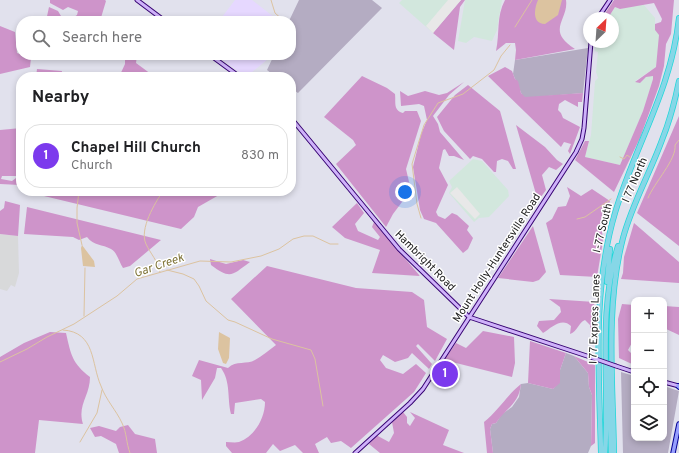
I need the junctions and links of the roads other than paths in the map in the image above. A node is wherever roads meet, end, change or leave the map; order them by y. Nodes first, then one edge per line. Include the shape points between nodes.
1 (138, 0) edge
2 (610, 0) edge
3 (602, 12) edge
4 (159, 16) edge
5 (679, 18) edge
6 (591, 48) edge
7 (217, 60) edge
8 (233, 72) edge
9 (668, 76) junction
10 (679, 83) edge
11 (296, 124) edge
12 (610, 245) junction
13 (618, 246) junction
14 (469, 317) junction
15 (606, 359) junction
16 (631, 371) edge
17 (667, 383) edge
18 (679, 386) edge
19 (679, 424) edge
20 (607, 436) junction
21 (606, 448) edge
22 (355, 453) edge
23 (610, 453) edge
24 (614, 453) edge
25 (673, 453) edge

1 - 4 main road
2 - 3 main road
5 - 9 highway, I-77 South
6 - 14 main road, Mount Holly-Huntersville Road via 584,128 580,144
7 - 8 main road
9 - 12 highway, I 77 Express Lanes via 658,112 622,198
9 - 20 highway, I-77 South via 620,197 606,253 599,311
10 - 13 highway, I 77 Express Lanes
10 - 20 highway, I 77 North via 665,132 629,219 616,271
11 - 14 main road, Hambright Road via 399,249
12 - 15 highway via 605,311
12 - 20 highway, I 77 Express Lanes via 602,315
13 - 15 highway via 608,291
13 - 20 highway, I 77 Express Lanes via 609,312
14 - 15 main road, Hambright Road, bridge via 596,359
14 - 22 main road, Mount Holly-Huntersville Road via 419,394
15 - 16 main road, Hambright Road, bridge
15 - 20 highway, bridge
17 - 18 main road
19 - 25 main road
20 - 21 highway, I-77 South
20 - 21 highway
21 - 23 highway
21 - 24 highway

